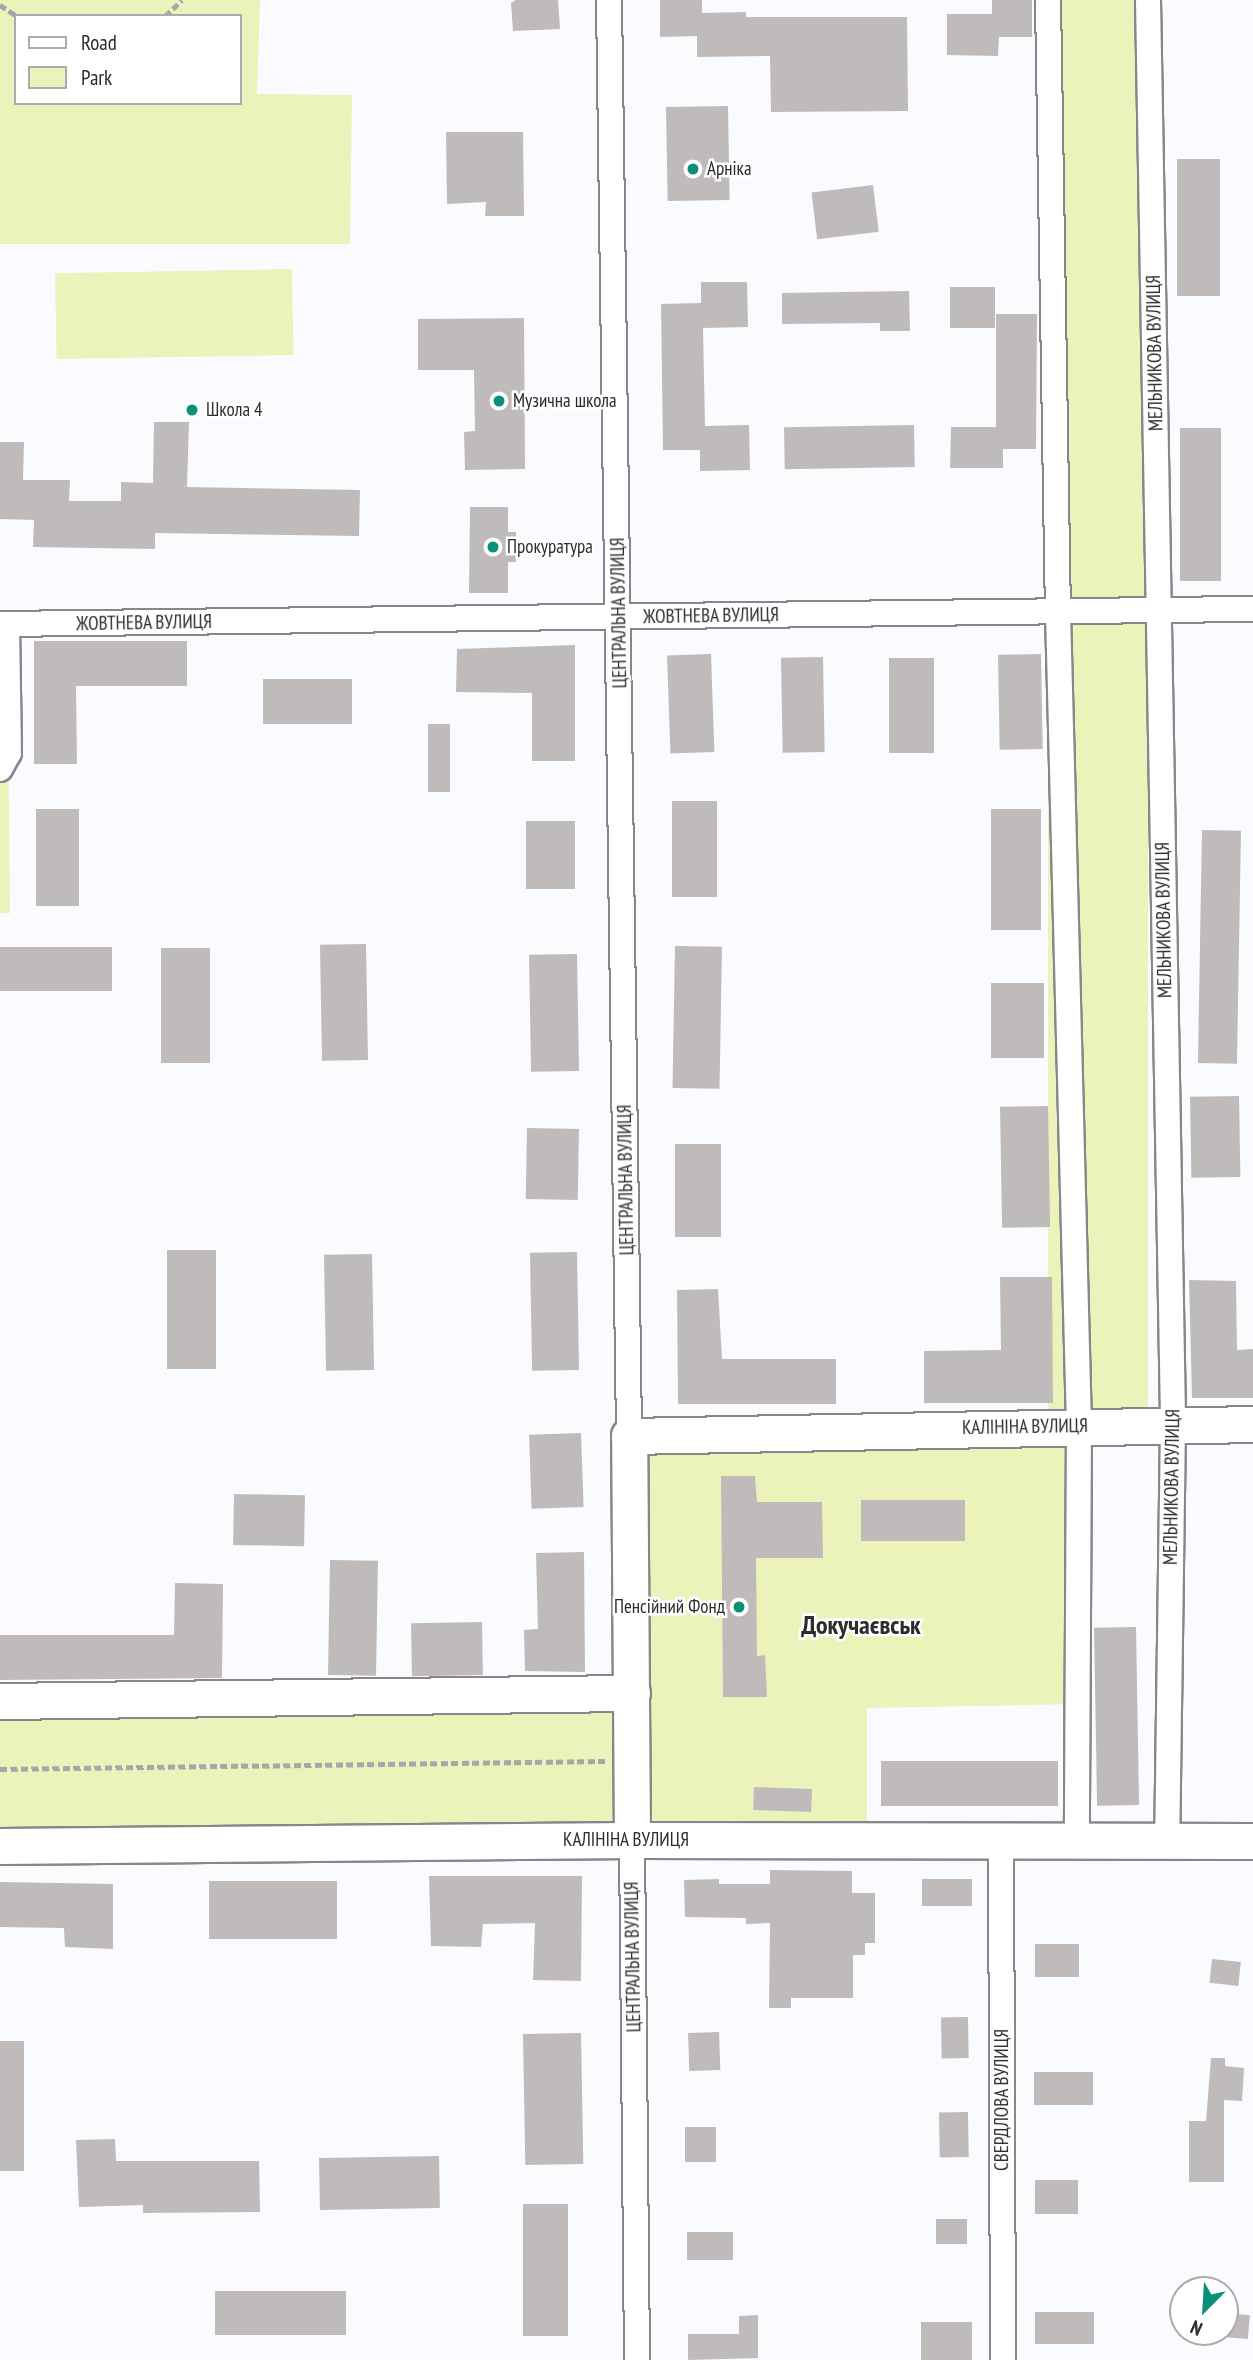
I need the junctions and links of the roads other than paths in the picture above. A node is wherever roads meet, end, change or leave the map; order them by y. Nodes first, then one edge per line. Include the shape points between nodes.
1 (609, 0) edge
2 (1048, 0) edge
3 (1148, 0) edge
4 (1253, 609) edge
5 (1159, 611) junction
6 (1058, 613) junction
7 (619, 617) junction
8 (4, 624) edge
9 (0, 769) edge
10 (1173, 1424) junction
11 (1253, 1424) edge
12 (1079, 1426) junction
13 (629, 1436) junction
14 (632, 1693) junction
15 (0, 1701) edge
16 (632, 1840) junction
17 (1001, 1840) junction
18 (1077, 1840) junction
19 (1167, 1840) junction
20 (1253, 1841) edge
21 (0, 1846) edge
22 (637, 2360) edge
23 (1003, 2360) edge

1 - 7 street, ЦЕНТРАЛЬНА ВУЛИЦЯ
2 - 6 street
3 - 5 street, МЕЛЬНИКОВА ВУЛИЦЯ
4 - 5 street, ЖОВТНЕВА ВУЛИЦЯ
5 - 6 street, ЖОВТНЕВА ВУЛИЦЯ
5 - 10 street, МЕЛЬНИКОВА ВУЛИЦЯ
6 - 7 street, ЖОВТНЕВА ВУЛИЦЯ
6 - 12 street
7 - 8 street, ЖОВТНЕВА ВУЛИЦЯ
7 - 13 street, ЦЕНТРАЛЬНА ВУЛИЦЯ
8 - 9 street via 9,753
10 - 11 main road, КАЛІНІНА ВУЛИЦЯ
10 - 12 main road, КАЛІНІНА ВУЛИЦЯ
10 - 19 street, МЕЛЬНИКОВА ВУЛИЦЯ
12 - 13 main road, КАЛІНІНА ВУЛИЦЯ
12 - 18 street
13 - 14 main road, ЦЕНТРАЛЬНА ВУЛИЦЯ
14 - 15 main road
14 - 16 main road, ЦЕНТРАЛЬНА ВУЛИЦЯ
16 - 17 main road, КАЛІНІНА ВУЛИЦЯ
16 - 21 main road, КАЛІНІНА ВУЛИЦЯ
16 - 22 street, ЦЕНТРАЛЬНА ВУЛИЦЯ
17 - 18 main road, КАЛІНІНА ВУЛИЦЯ
17 - 23 street, СВЕРДЛОВА ВУЛИЦЯ
18 - 19 main road, КАЛІНІНА ВУЛИЦЯ
19 - 20 main road, КАЛІНІНА ВУЛИЦЯ

